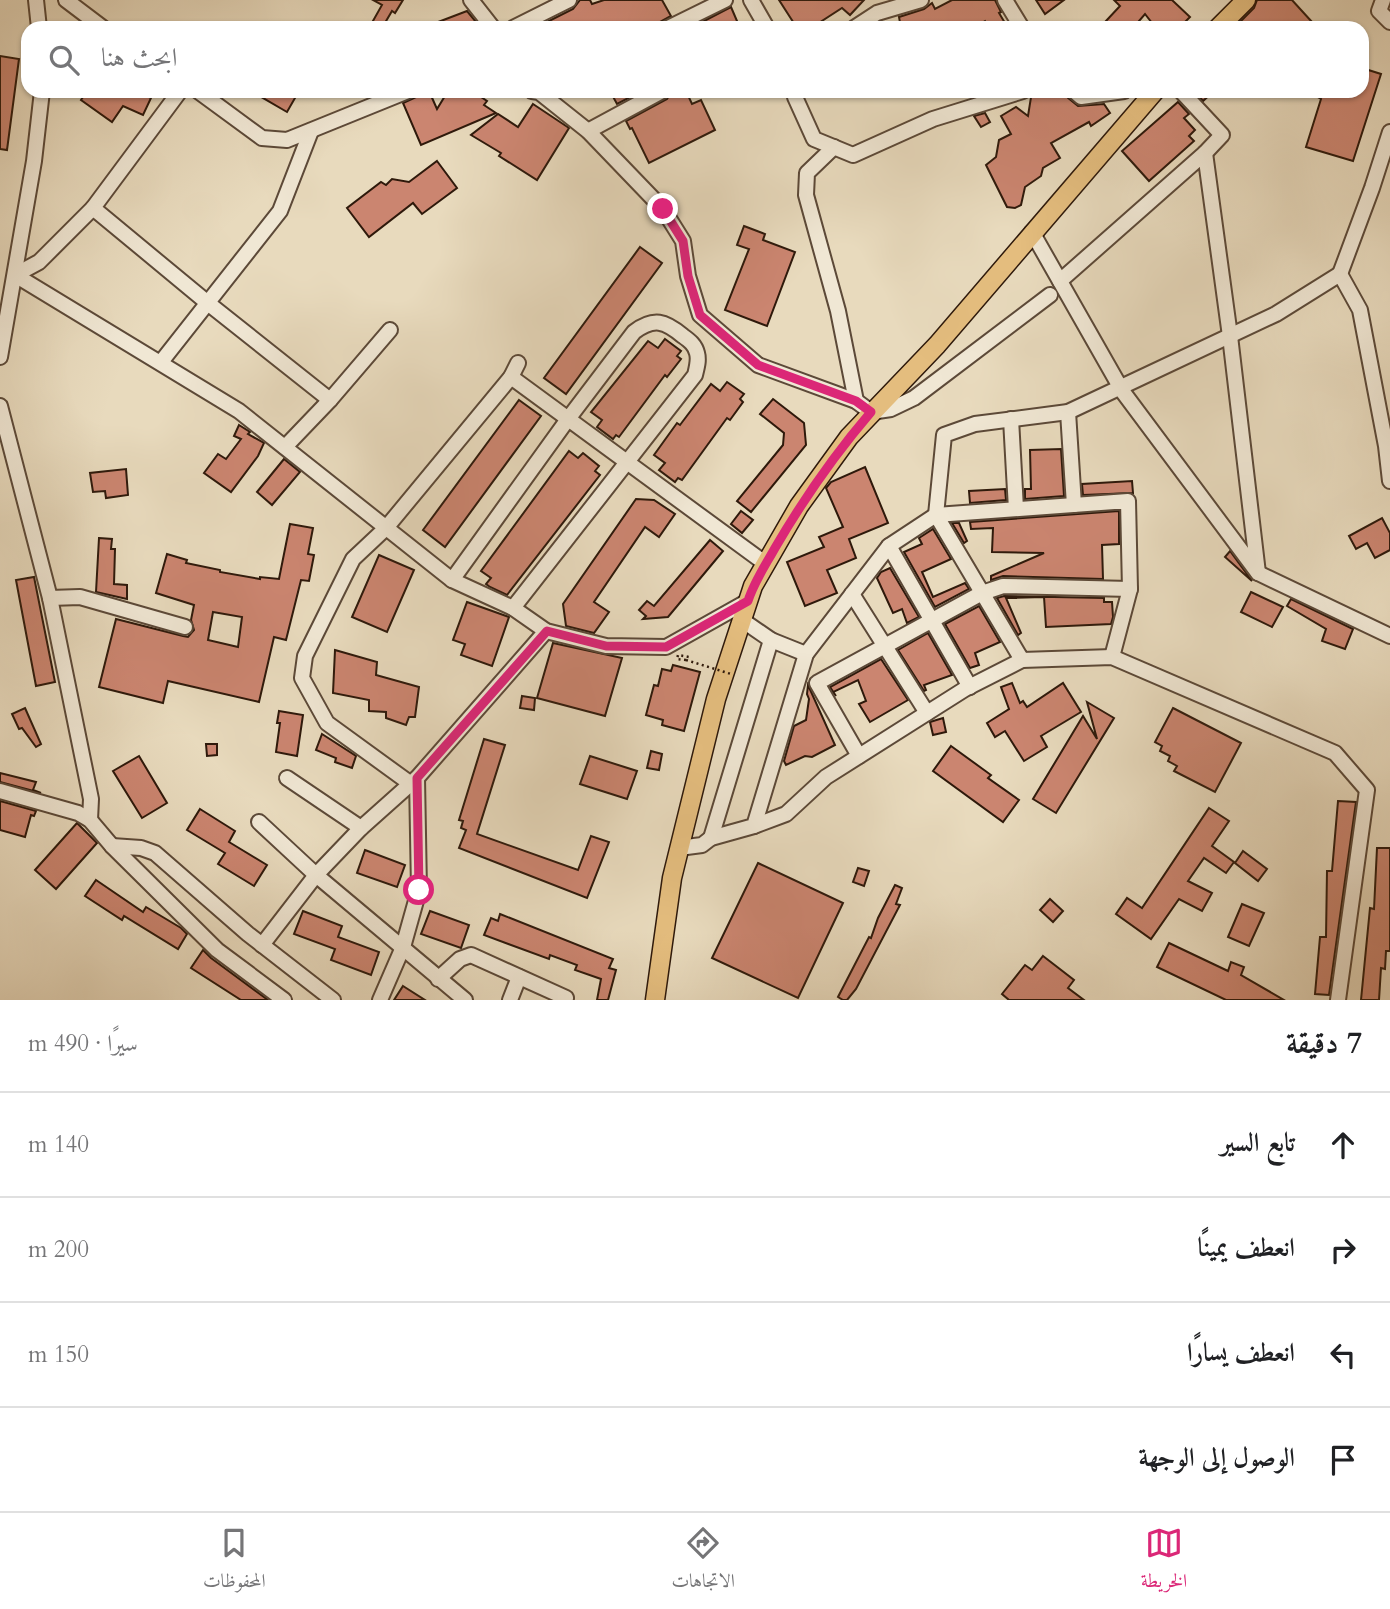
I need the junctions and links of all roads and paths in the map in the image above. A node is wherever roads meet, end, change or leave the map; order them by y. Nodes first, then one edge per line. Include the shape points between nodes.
1 (36, 0) edge
2 (66, 0) edge
3 (471, 0) edge
4 (569, 0) edge
5 (724, 0) edge
6 (751, 0) edge
7 (920, 0) edge
8 (1004, 0) edge
9 (1246, 0) edge
10 (1383, 0) edge
11 (38, 21) edge
12 (94, 21) edge
13 (488, 21) edge
14 (527, 21) edge
15 (682, 21) edge
16 (763, 21) edge
17 (865, 21) edge
18 (1018, 21) edge
19 (1225, 21) edge
20 (1390, 22) edge
21 (41, 98) edge
22 (175, 98) edge
23 (208, 98) edge
24 (391, 98) edge
25 (546, 98) edge
26 (649, 98) edge
27 (797, 98) edge
28 (1000, 98) edge
29 (1149, 98) edge
30 (1188, 98) edge
31 (311, 131) junction
32 (588, 131) junction
33 (1390, 132) edge
34 (834, 147) junction
35 (1205, 153) junction
36 (1385, 160) edge
37 (93, 208) junction
38 (1032, 232) junction
39 (1340, 274) junction
40 (15, 275) junction
41 (1060, 281) junction
42 (1050, 295) dead end
43 (209, 304) junction
44 (390, 330) dead end
45 (1230, 335) junction
46 (0, 357) edge
47 (161, 362) junction
48 (518, 363) dead end
49 (511, 377) junction
50 (1120, 387) junction
51 (330, 400) junction
52 (856, 401) junction
53 (0, 406) edge
54 (871, 412) junction
55 (1068, 412) junction
56 (568, 419) junction
57 (1012, 419) junction
58 (285, 447) junction
59 (627, 463) junction
60 (1390, 481) edge
61 (1074, 505) junction
62 (1016, 509) junction
63 (936, 515) junction
64 (386, 528) junction
65 (889, 546) junction
66 (765, 565) junction
67 (1258, 573) junction
68 (452, 580) junction
69 (1130, 589) junction
70 (982, 593) junction
71 (852, 594) junction
72 (50, 598) junction
73 (748, 601) junction
74 (513, 608) junction
75 (742, 620) junction
76 (932, 621) junction
77 (185, 627) dead end
78 (547, 631) junction
79 (1390, 636) edge
80 (771, 640) junction
81 (884, 647) junction
82 (806, 654) junction
83 (1112, 657) junction
84 (688, 658) dead end
85 (1022, 660) junction
86 (731, 674) dead end
87 (970, 687) junction
88 (927, 713) junction
89 (859, 756) junction
90 (287, 778) dead end
91 (414, 781) junction
92 (0, 791) edge
93 (90, 820) junction
94 (259, 822) dead end
95 (754, 826) junction
96 (361, 828) junction
97 (711, 838) junction
98 (112, 846) junction
99 (679, 848) junction
100 (316, 875) junction
101 (261, 945) junction
102 (403, 947) junction
103 (519, 977) junction
104 (439, 979) junction
105 (566, 998) edge
106 (284, 1000) edge
107 (332, 1000) edge
108 (380, 1000) edge
109 (465, 1000) edge
110 (510, 1000) edge
111 (655, 1000) edge
112 (1338, 1000) edge

1 - 11 street
2 - 12 street
3 - 13 street
4 - 14 street
5 - 15 street
6 - 16 street
7 - 17 street
8 - 18 street
9 - 19 main road
10 - 20 street via 1379,11
21 - 40 street
22 - 37 street
23 - 31 street via 262,138 287,140
24 - 31 street
25 - 32 street
26 - 32 street
27 - 34 street via 814,139
28 - 34 street via 933,119 853,155
29 - 38 main road
30 - 35 street via 1222,135
31 - 43 street via 280,211
32 - 52 street via 663,209 683,241 700,315 758,365
33 - 36 street
34 - 52 street via 807,173 806,195 838,311
35 - 41 street
35 - 45 street
36 - 39 street
37 - 40 street via 39,262
37 - 43 street
38 - 41 street
38 - 54 main road via 937,345
39 - 45 street via 1276,314
39 - 60 street via 1360,310
40 - 46 street
40 - 47 street
41 - 50 street
42 - 54 street via 914,398
43 - 47 street
43 - 51 street
44 - 51 street
45 - 50 street
45 - 67 street
47 - 58 street via 239,411
48 - 49 street
49 - 56 street
49 - 64 street
50 - 55 street
50 - 67 street
51 - 58 street
52 - 54 street
53 - 72 street
54 - 66 main road via 799,506
55 - 57 street
55 - 61 street
56 - 59 street
56 - 59 street via 634,332 645,324 670,326 693,344 698,362 695,375
56 - 68 street
57 - 62 street
57 - 63 street via 975,424 944,435
58 - 64 street
59 - 66 street
59 - 74 street
61 - 62 street
61 - 69 street via 1128,502
62 - 63 street
63 - 65 street
63 - 70 street
64 - 68 street
64 - 91 street via 353,559 305,656 302,678 327,723
65 - 71 street
65 - 76 street
66 - 73 main road
67 - 79 street
68 - 74 street
69 - 70 street via 1003,586
69 - 83 street
70 - 76 street
70 - 85 street
71 - 81 street
71 - 82 street
72 - 77 street via 80,597
72 - 93 street via 91,799
73 - 75 main road
73 - 78 street via 666,647 606,646
74 - 78 street
75 - 80 street
75 - 99 main road via 716,699
76 - 81 street
76 - 87 street
78 - 91 street
80 - 82 street
80 - 97 street
81 - 88 street
81 - 89 street via 817,683
82 - 95 street
83 - 85 street
83 - 112 street via 1335,753 1367,790
84 - 86 path, bridge
85 - 87 street
87 - 88 street
88 - 89 street
89 - 95 street via 826,777 786,814
90 - 96 street
91 - 96 street
91 - 102 street via 419,890
92 - 93 street
93 - 98 street
94 - 100 street
95 - 97 street
96 - 100 street
97 - 99 street via 702,845
98 - 101 street via 155,853
98 - 106 street via 217,950
99 - 111 main road
100 - 101 street
100 - 102 street
101 - 107 street
102 - 104 street
102 - 108 street
103 - 104 street via 471,956 460,959
103 - 105 street
103 - 110 street
104 - 109 street

